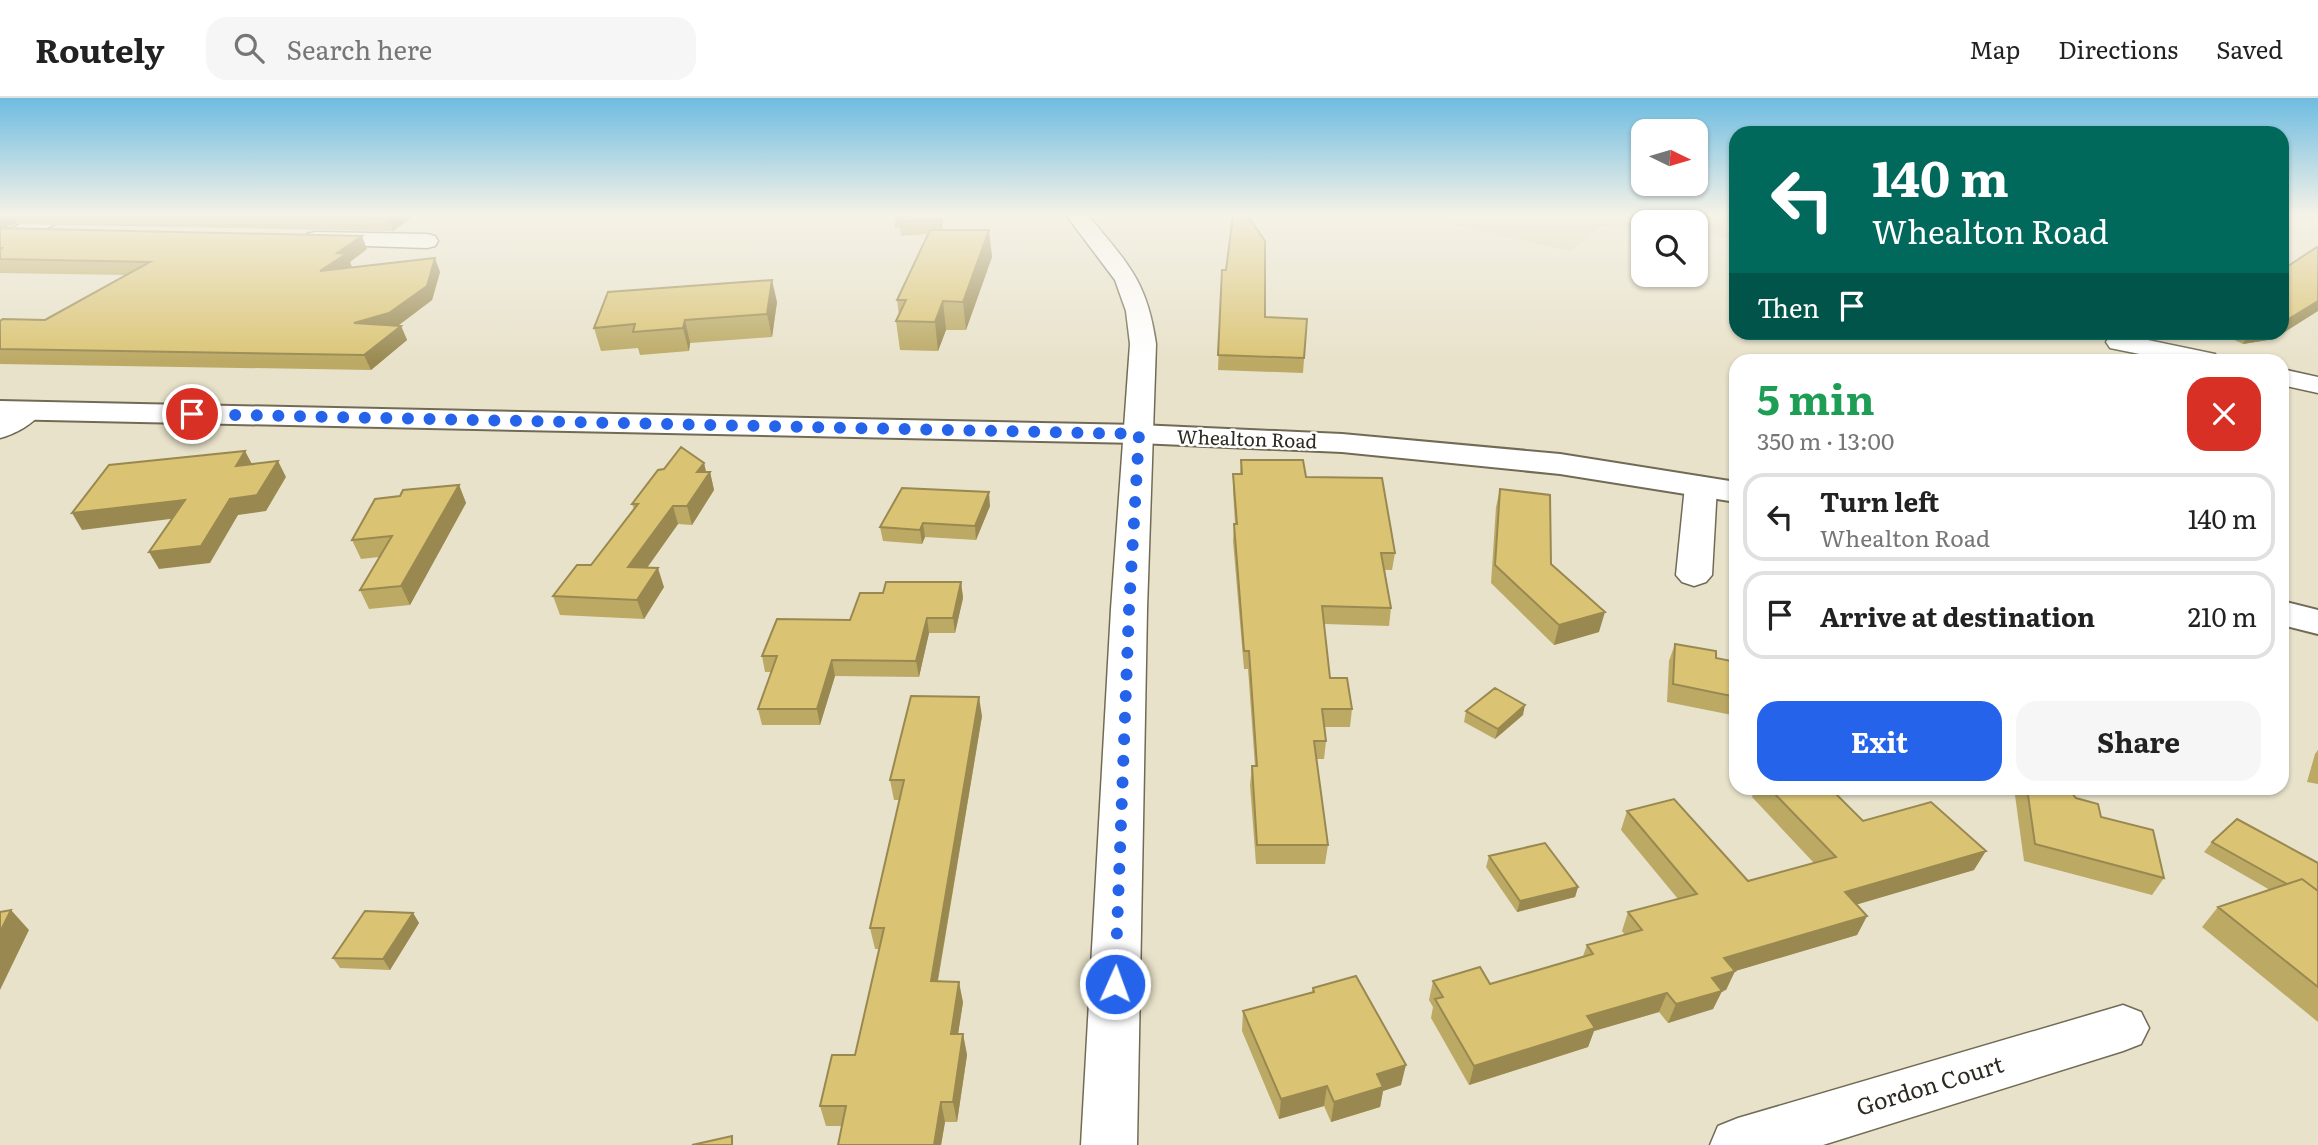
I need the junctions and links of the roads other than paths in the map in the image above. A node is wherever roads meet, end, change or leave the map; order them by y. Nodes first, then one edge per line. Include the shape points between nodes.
1 (1116, 264) edge
2 (2119, 342) dead end
3 (2176, 354) edge
4 (2289, 379) edge
5 (2318, 385) edge
6 (14, 411) edge
7 (0, 429) edge
8 (1139, 434) junction
9 (1701, 486) junction
10 (1729, 491) edge
11 (1694, 575) dead end
12 (2289, 616) edge
13 (2318, 622) edge
14 (2123, 1028) dead end
15 (1109, 1145) edge
16 (1738, 1145) edge

1 - 8 street via 1128,279 1139,311 1143,344
2 - 3 street
4 - 5 street
6 - 7 street
6 - 8 street, Whealton Road
8 - 9 street, Whealton Road via 1466,453
8 - 15 street
9 - 10 street, Whealton Road
9 - 11 street
12 - 13 street
14 - 16 street, Gordon Court

